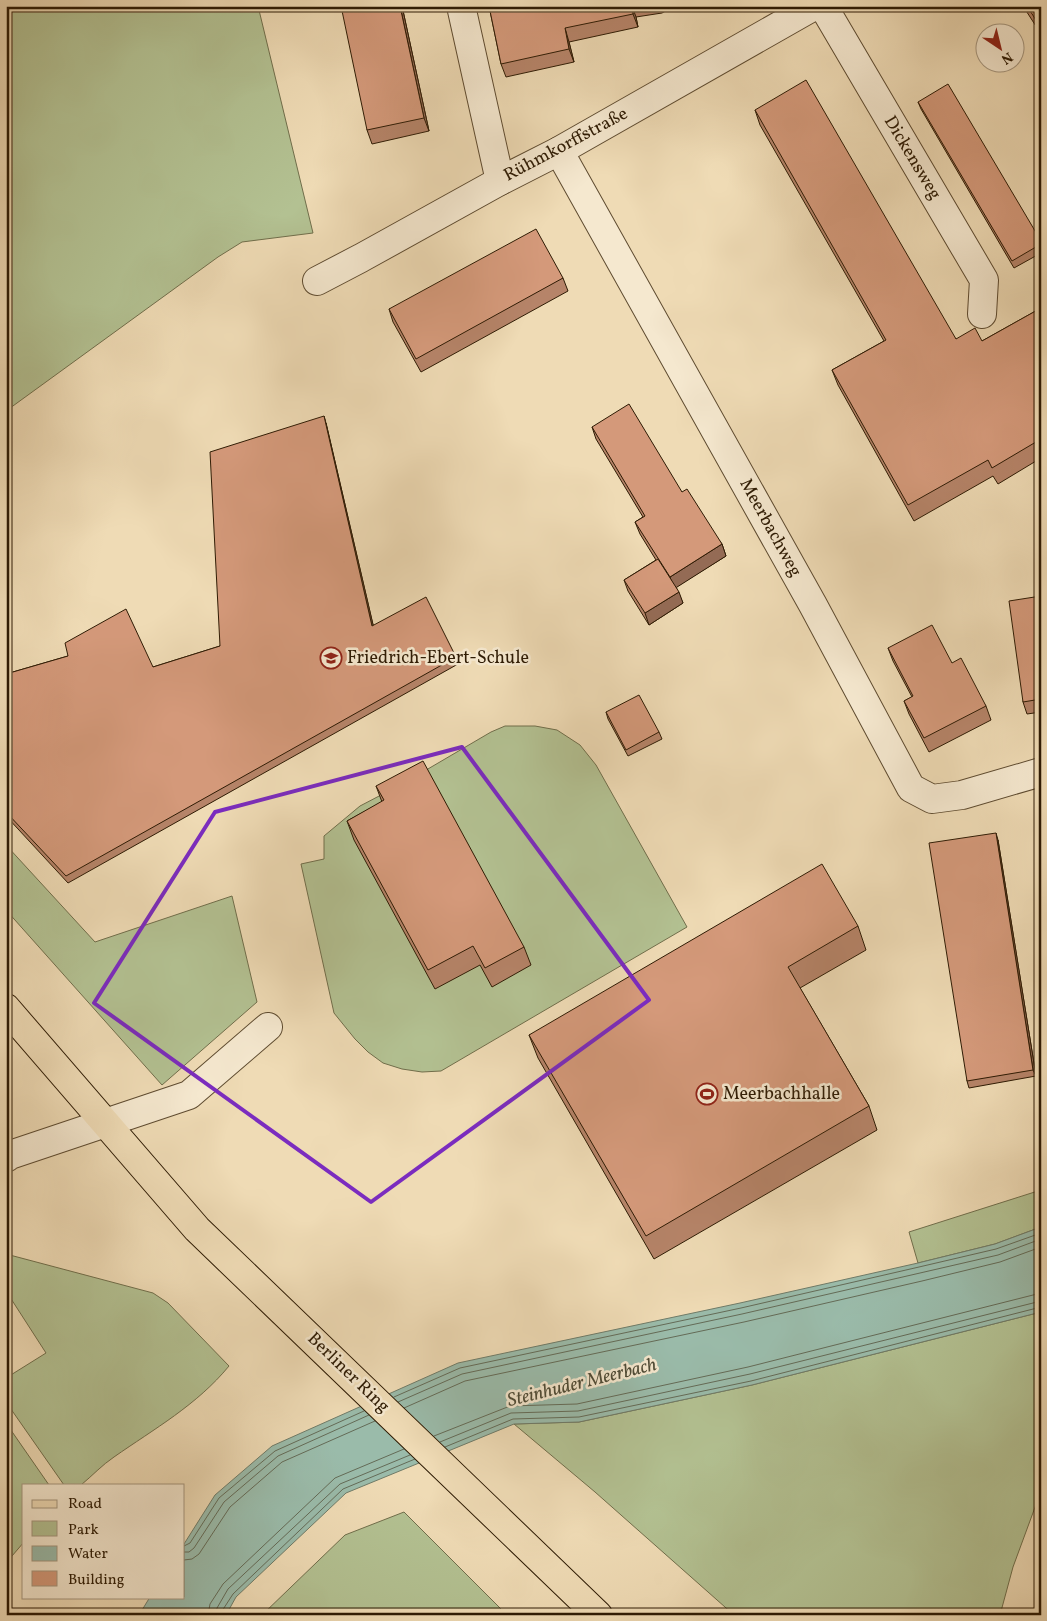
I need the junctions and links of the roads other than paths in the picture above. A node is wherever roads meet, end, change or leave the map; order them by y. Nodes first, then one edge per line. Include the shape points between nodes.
1 (461, 6) edge
2 (814, 6) edge
3 (823, 6) edge
4 (559, 151) junction
5 (500, 181) junction
6 (317, 281) dead end
7 (982, 314) dead end
8 (1041, 772) edge
9 (6, 1008) edge
10 (268, 1027) dead end
11 (107, 1122) junction
12 (6, 1158) edge
13 (598, 1615) edge

1 - 5 street
2 - 4 street, Rühmkorffstraße
3 - 7 street, Dickensweg via 984,280
4 - 5 street, Rühmkorffstraße
4 - 8 street, Meerbachweg via 813,604 911,788 932,799 962,795
5 - 6 street, Rühmkorffstraße
9 - 11 main road, Berliner Ring
10 - 11 street via 189,1095
11 - 12 street
11 - 13 main road, Berliner Ring via 197,1228

